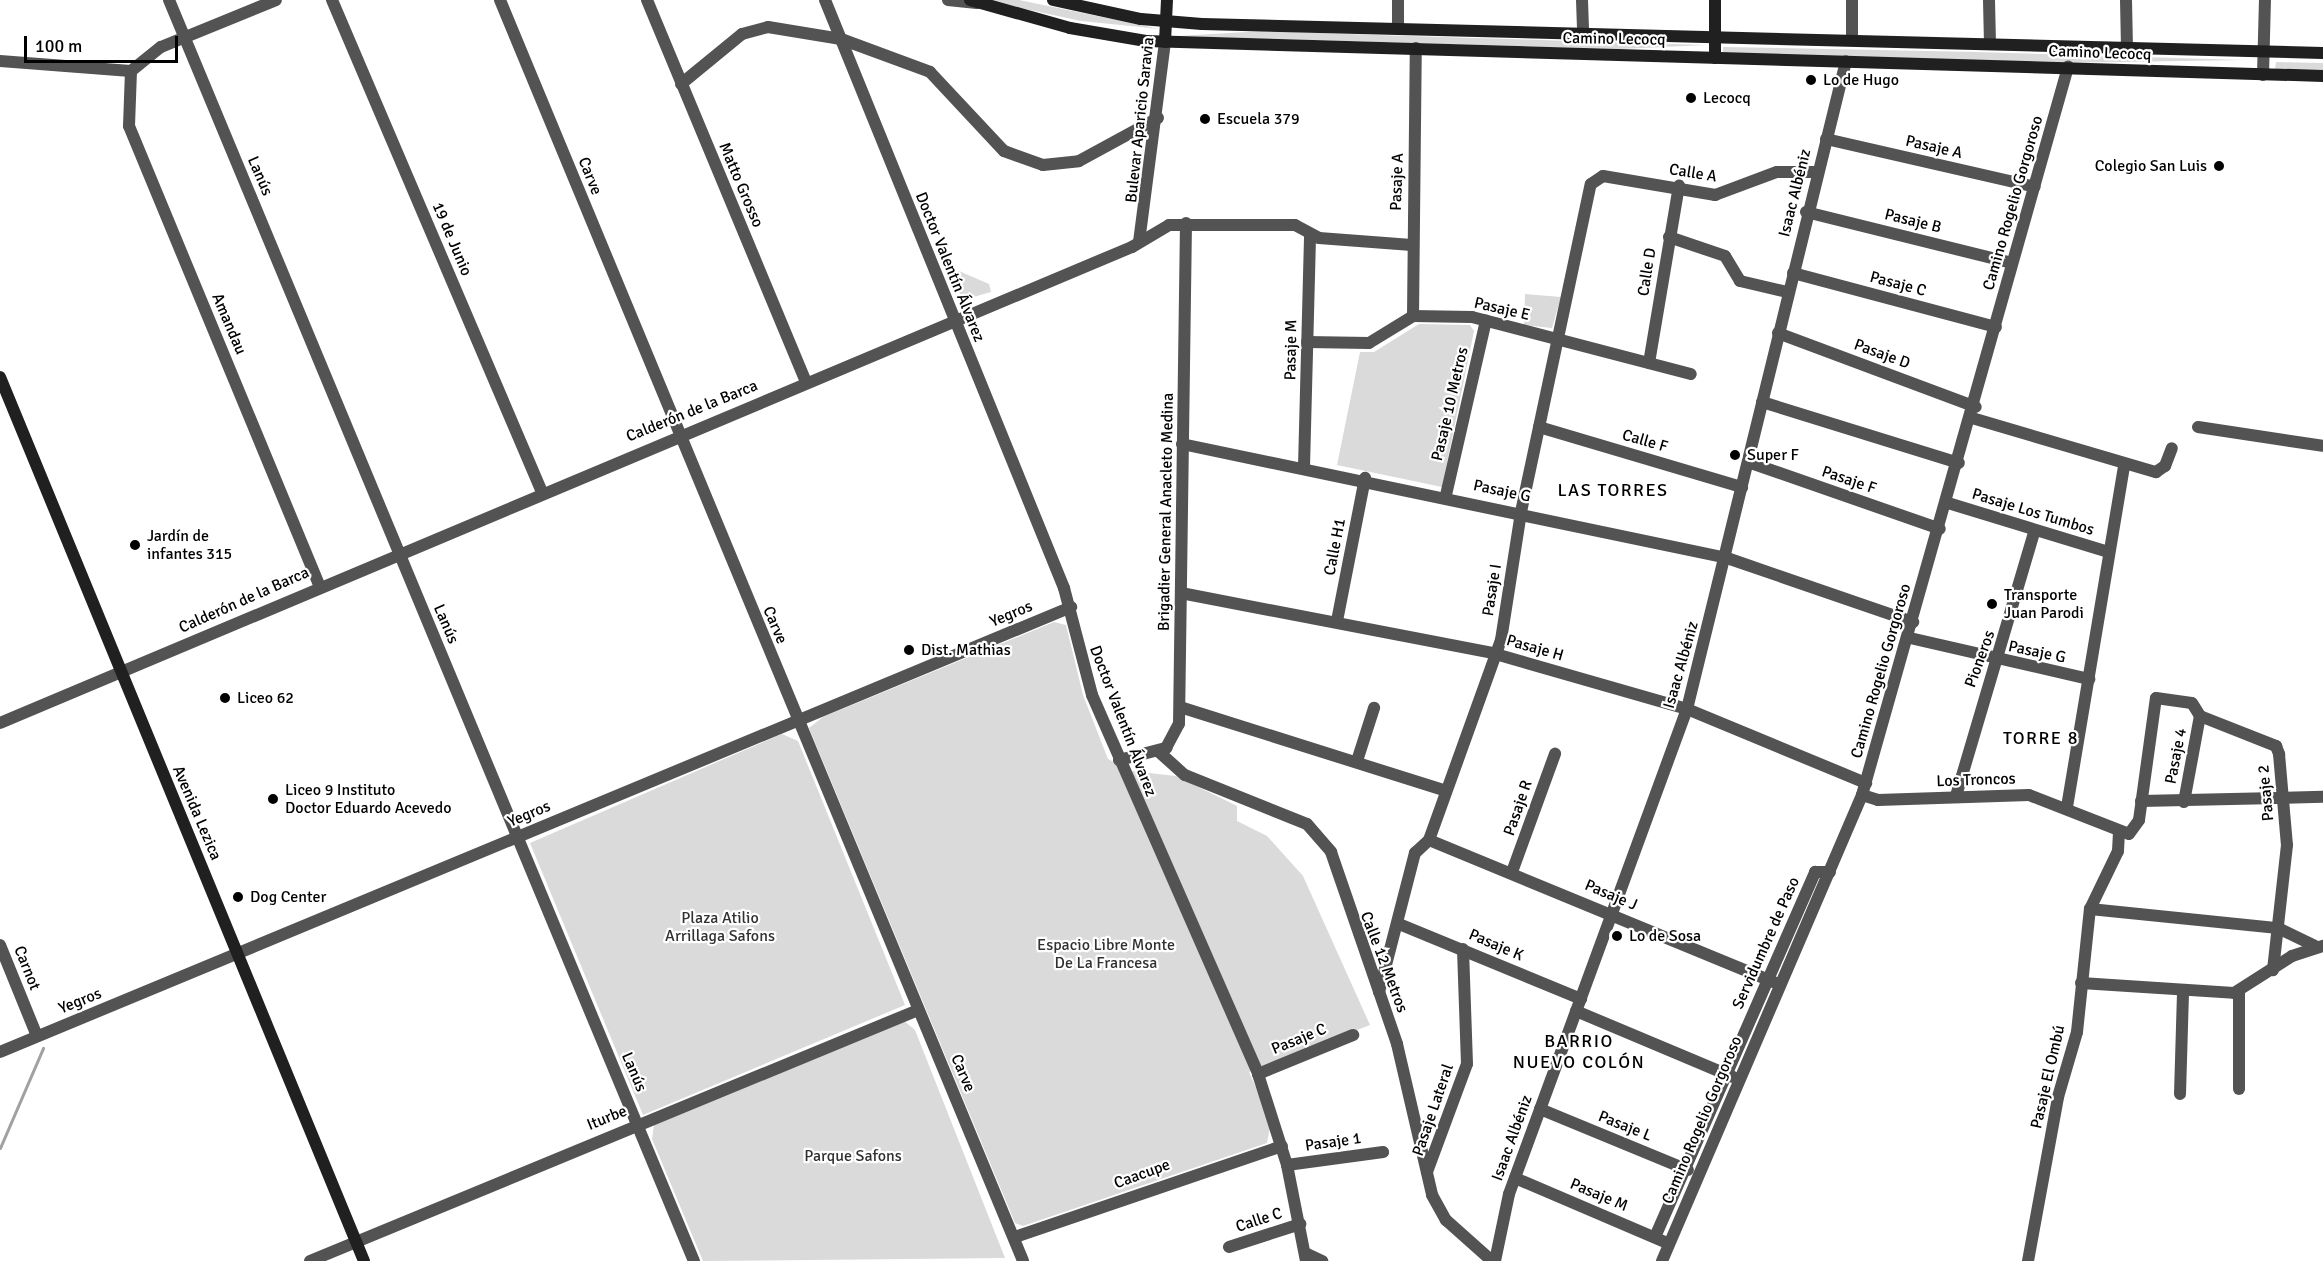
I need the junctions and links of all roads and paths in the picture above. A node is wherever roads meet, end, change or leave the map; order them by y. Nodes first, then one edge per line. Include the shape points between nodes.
1 (169, 0) edge
2 (276, 0) edge
3 (332, 0) edge
4 (500, 0) edge
5 (647, 0) edge
6 (825, 0) edge
7 (948, 0) edge
8 (1053, 0) edge
9 (1167, 0) edge
10 (1398, 0) edge
11 (1582, 0) edge
12 (1715, 0) edge
13 (1852, 0) edge
14 (1989, 0) edge
15 (2126, 0) edge
16 (2265, 0) edge
17 (973, 2) edge
18 (1167, 22) junction
19 (1398, 28) junction
20 (1583, 34) junction
21 (185, 38) junction
22 (841, 39) junction
23 (1715, 39) junction
24 (1852, 40) junction
25 (1165, 42) junction
26 (1990, 44) junction
27 (2127, 47) junction
28 (1416, 48) junction
29 (2264, 53) junction
30 (2323, 53) edge
31 (1715, 58) junction
32 (0, 61) edge
33 (1846, 61) junction
34 (2068, 68) junction
35 (131, 71) junction
36 (2263, 75) junction
37 (2323, 76) edge
38 (681, 84) junction
39 (1158, 118) junction
40 (1826, 139) junction
41 (1817, 172) junction
42 (1595, 179) joint
43 (1679, 186) junction
44 (2035, 186) junction
45 (1806, 212) junction
46 (1186, 223) junction
47 (1310, 234) junction
48 (1670, 237) junction
49 (1139, 242) junction
50 (1412, 245) junction
51 (2012, 263) junction
52 (1793, 273) junction
53 (1787, 292) junction
54 (1413, 316) junction
55 (954, 320) junction
56 (1486, 321) junction
57 (1996, 327) junction
58 (1778, 333) junction
59 (1557, 339) junction
60 (1307, 342) junction
61 (1649, 363) junction
62 (1691, 374) dead end
63 (0, 377) edge
64 (806, 382) junction
65 (1762, 402) junction
66 (1974, 412) junction
67 (1539, 427) junction
68 (2198, 427) dead end
69 (678, 435) junction
70 (1182, 444) junction
71 (2323, 446) edge
72 (2172, 448) dead end
73 (1748, 462) junction
74 (1959, 463) junction
75 (1304, 467) junction
76 (2124, 467) junction
77 (1365, 478) junction
78 (1742, 487) junction
79 (542, 492) junction
80 (1446, 495) junction
81 (1948, 503) junction
82 (1521, 512) junction
83 (1940, 529) junction
84 (2034, 533) junction
85 (398, 551) junction
86 (2108, 552) junction
87 (1727, 558) junction
88 (320, 585) junction
89 (1181, 593) junction
90 (1071, 607) junction
91 (1337, 621) junction
92 (1913, 622) junction
93 (1910, 638) junction
94 (1492, 653) junction
95 (2000, 662) junction
96 (121, 672) junction
97 (2089, 679) junction
98 (1180, 707) junction
99 (1374, 708) dead end
100 (1687, 709) junction
101 (2200, 717) junction
102 (797, 721) junction
103 (0, 723) edge
104 (1158, 752) junction
105 (1555, 754) dead end
106 (1119, 760) junction
107 (1357, 761) junction
108 (1864, 789) junction
109 (1444, 790) junction
110 (1956, 796) junction
111 (2323, 797) edge
112 (2282, 799) junction
113 (2142, 801) junction
114 (2184, 802) junction
115 (2067, 807) junction
116 (2120, 833) junction
117 (517, 837) junction
118 (1429, 840) junction
119 (1512, 872) junction
120 (2090, 909) junction
121 (1612, 913) junction
122 (1399, 924) junction
123 (2278, 928) junction
124 (0, 945) edge
125 (2319, 946) edge
126 (1463, 949) junction
127 (238, 954) junction
128 (2273, 970) junction
129 (1773, 981) junction
130 (2081, 983) junction
131 (2239, 991) junction
132 (1379, 992) junction
133 (2183, 992) junction
134 (1578, 1005) junction
135 (918, 1010) junction
136 (1353, 1035) dead end
137 (37, 1036) junction
138 (0, 1052) edge
139 (1258, 1074) junction
140 (1732, 1076) junction
141 (2239, 1089) dead end
142 (2180, 1094) dead end
143 (1540, 1109) junction
144 (638, 1124) junction
145 (1282, 1146) junction
146 (1383, 1152) dead end
147 (1287, 1165) junction
148 (1682, 1168) junction
149 (1427, 1172) junction
150 (1697, 1174) junction
151 (1515, 1178) junction
152 (1300, 1224) junction
153 (1015, 1237) junction
154 (1655, 1237) junction
155 (356, 1242) junction
156 (1669, 1243) junction
157 (1229, 1247) dead end
158 (1306, 1257) edge
159 (310, 1261) edge
160 (364, 1261) edge
161 (694, 1261) edge
162 (1023, 1261) edge
163 (1322, 1261) edge
164 (1493, 1261) edge
165 (1662, 1261) edge
166 (2028, 1261) edge

1 - 21 street, Lanús
2 - 21 street
3 - 79 street, 19 de Junio
4 - 69 street, Carve
5 - 38 street, Matto Grosso
6 - 22 street, Doctor Valentín Álvarez
7 - 17 street
8 - 18 street, Camino Lecocq
9 - 18 street, Bulevar Aparicio Saravia
10 - 19 street
11 - 20 street
12 - 23 street
13 - 24 street
14 - 26 street
15 - 27 street
16 - 29 street
17 - 25 street, Camino Lecocq via 1118,38
18 - 19 street, Camino Lecocq
18 - 25 street, Bulevar Aparicio Saravia
19 - 20 street, Camino Lecocq
20 - 23 street, Camino Lecocq
21 - 35 street via 152,53
21 - 85 street, Lanús
22 - 38 street via 755,29
22 - 39 street via 939,77 1004,151 1043,165 1086,159
22 - 55 street, Doctor Valentín Álvarez
23 - 24 street, Camino Lecocq
23 - 31 street
24 - 26 street, Camino Lecocq
25 - 28 street, Camino Lecocq
25 - 39 street, Bulevar Aparicio Saravia
26 - 27 street, Camino Lecocq
27 - 29 street, Camino Lecocq
28 - 31 street, Camino Lecocq
28 - 50 street, Pasaje A
29 - 30 street, Camino Lecocq
29 - 36 street
31 - 33 street, Camino Lecocq
32 - 35 street
33 - 34 street, Camino Lecocq
33 - 40 street, Isaac Albéniz
34 - 36 street, Camino Lecocq
34 - 44 street, Camino Rogelio Gorgoroso
35 - 88 street, Amandau via 129,126
36 - 37 street, Camino Lecocq
38 - 64 street, Matto Grosso
39 - 49 street, Bulevar Aparicio Saravia
40 - 41 street, Isaac Albéniz
40 - 44 street, Pasaje A
41 - 43 street, Calle A via 1777,172 1715,195
41 - 45 street, Isaac Albéniz
42 - 43 street, Calle A
42 - 59 street, Pasaje I
43 - 48 street, Calle D
44 - 51 street, Camino Rogelio Gorgoroso
45 - 51 street, Pasaje B
45 - 52 street, Isaac Albéniz
46 - 47 street, Calderón de la Barca via 1295,225
46 - 49 street, Calderón de la Barca via 1169,225
46 - 70 street, Brigadier General Anacleto Medina
47 - 50 street, Calderón de la Barca via 1367,245
47 - 60 street, Pasaje M
48 - 53 street via 1725,256 1740,281
48 - 61 street, Calle D
49 - 55 street, Calderón de la Barca
50 - 54 street, Pasaje A
51 - 57 street, Camino Rogelio Gorgoroso
52 - 53 street, Isaac Albéniz
52 - 57 street, Pasaje C
53 - 58 street, Isaac Albéniz
54 - 56 street, Pasaje E
54 - 60 street via 1377,340
55 - 64 street, Calderón de la Barca
55 - 90 street, Doctor Valentín Álvarez
56 - 59 street, Pasaje E
56 - 80 street, Pasaje 10 Metros
57 - 66 street, Camino Rogelio Gorgoroso
58 - 65 street, Isaac Albéniz
58 - 66 street, Pasaje D
59 - 61 street, Pasaje E
59 - 67 street, Pasaje I
60 - 75 street, Pasaje M
61 - 62 street, Pasaje E
63 - 96 street, Avenida Lezica
64 - 69 street, Calderón de la Barca
65 - 73 street, Isaac Albéniz
65 - 74 street
66 - 74 street, Camino Rogelio Gorgoroso
66 - 76 street, Pasaje D
67 - 78 street, Calle F
67 - 82 street, Pasaje I
68 - 71 street
69 - 79 street, Calderón de la Barca
69 - 102 street, Carve
70 - 75 street, Pasaje G
70 - 89 street, Brigadier General Anacleto Medina
72 - 76 street, Pasaje D via 2161,470
73 - 78 street, Isaac Albéniz
73 - 83 street, Pasaje F
74 - 81 street, Camino Rogelio Gorgoroso
75 - 77 street, Pasaje G
76 - 86 street
77 - 80 street, Pasaje G
77 - 91 street, Calle H1
78 - 87 street, Isaac Albéniz
79 - 85 street, Calderón de la Barca
80 - 82 street, Pasaje G
81 - 83 street, Camino Rogelio Gorgoroso
81 - 84 street, Pasaje Los Tumbos
82 - 87 street, Pasaje G
82 - 94 street, Pasaje I via 1501,640
83 - 92 street, Camino Rogelio Gorgoroso
84 - 86 street, Pasaje Los Tumbos
84 - 95 street, Pioneros
85 - 88 street, Calderón de la Barca
85 - 117 street, Lanús
86 - 97 street
87 - 92 street, Pasaje G
87 - 100 street, Isaac Albéniz
88 - 96 street, Calderón de la Barca
89 - 91 street, Pasaje H
89 - 98 street, Brigadier General Anacleto Medina
90 - 102 street, Yegros
90 - 106 street, Doctor Valentín Álvarez via 1081,666
91 - 94 street, Pasaje H
92 - 93 street, Camino Rogelio Gorgoroso
93 - 95 street, Pasaje G
93 - 108 street, Camino Rogelio Gorgoroso
94 - 100 street, Pasaje H
94 - 109 street, Pasaje I
95 - 97 street, Pasaje G
95 - 110 street, Pioneros via 1990,677
96 - 103 street, Calderón de la Barca
96 - 127 street, Avenida Lezica
97 - 115 street
98 - 104 street, Brigadier General Anacleto Medina via 1174,739
98 - 107 street
99 - 107 street
100 - 108 street, Pasaje H
100 - 121 street, Isaac Albéniz
101 - 112 street, Pasaje 2 via 2276,746
101 - 113 street, Pasaje 2 via 2192,703 2156,698
101 - 114 street, Pasaje 4
102 - 117 street, Yegros
102 - 135 street, Carve
104 - 106 street
104 - 132 street, Calle 12 Metros via 1185,775 1307,824 1319,835 1331,852
105 - 119 street, Pasaje R
106 - 139 street, Doctor Valentín Álvarez
107 - 109 street
108 - 110 street, Los Troncos via 1878,800
108 - 129 street, Camino Rogelio Gorgoroso via 1830,872
109 - 118 street, Pasaje I
110 - 115 street, Los Troncos via 2016,794
111 - 112 street
112 - 114 street
112 - 123 street, Pasaje 2 via 2287,845
113 - 114 street
113 - 116 street via 2136,827
115 - 116 street, Los Troncos
116 - 120 street, Pasaje El Ombú via 2118,851
117 - 127 street, Yegros
117 - 144 street, Lanús
118 - 119 street, Pasaje J
118 - 122 street, Pasaje I via 1415,853
119 - 121 street, Pasaje J
120 - 123 street
120 - 130 street, Pasaje El Ombú
121 - 129 street, Pasaje J
121 - 134 street, Isaac Albéniz
122 - 126 street, Pasaje K
122 - 132 street, Pasaje I
123 - 125 street
123 - 128 street, Pasaje 2
124 - 137 street, Carnot
125 - 128 street
126 - 134 street, Pasaje K
126 - 149 street, Pasaje Lateral via 1467,1064
127 - 137 street, Yegros
127 - 155 street, Avenida Lezica
128 - 131 street
129 - 140 street, Camino Rogelio Gorgoroso
130 - 133 street
130 - 166 street, Pasaje El Ombú via 2077,1032 2058,1097
131 - 133 street
131 - 141 street
132 - 149 street, Calle 12 Metros
133 - 142 street
134 - 140 street, Pasaje K
134 - 143 street, Isaac Albéniz
135 - 144 street, Iturbe
135 - 153 street, Carve
136 - 139 street, Pasaje C
137 - 138 street, Yegros
139 - 145 street, Doctor Valentín Álvarez
140 - 148 street
140 - 150 street, Camino Rogelio Gorgoroso
143 - 148 street, Pasaje L
143 - 151 street, Isaac Albéniz
144 - 155 street, Iturbe
144 - 161 street, Lanús
145 - 147 street, Doctor Valentín Álvarez
145 - 153 street, Caacupe
146 - 147 street, Pasaje 1
147 - 152 street, Doctor Valentín Álvarez
148 - 150 street, Pasaje L
148 - 154 street
149 - 164 street, Calle 12 Metros via 1446,1220
150 - 156 street, Camino Rogelio Gorgoroso
151 - 154 street, Pasaje M
151 - 164 street, Isaac Albéniz
152 - 157 street, Calle C
152 - 158 street, Doctor Valentín Álvarez
153 - 162 street, Carve
154 - 156 street, Pasaje M
155 - 159 street, Iturbe
155 - 160 street, Avenida Lezica
156 - 165 street, Camino Rogelio Gorgoroso
158 - 163 street

